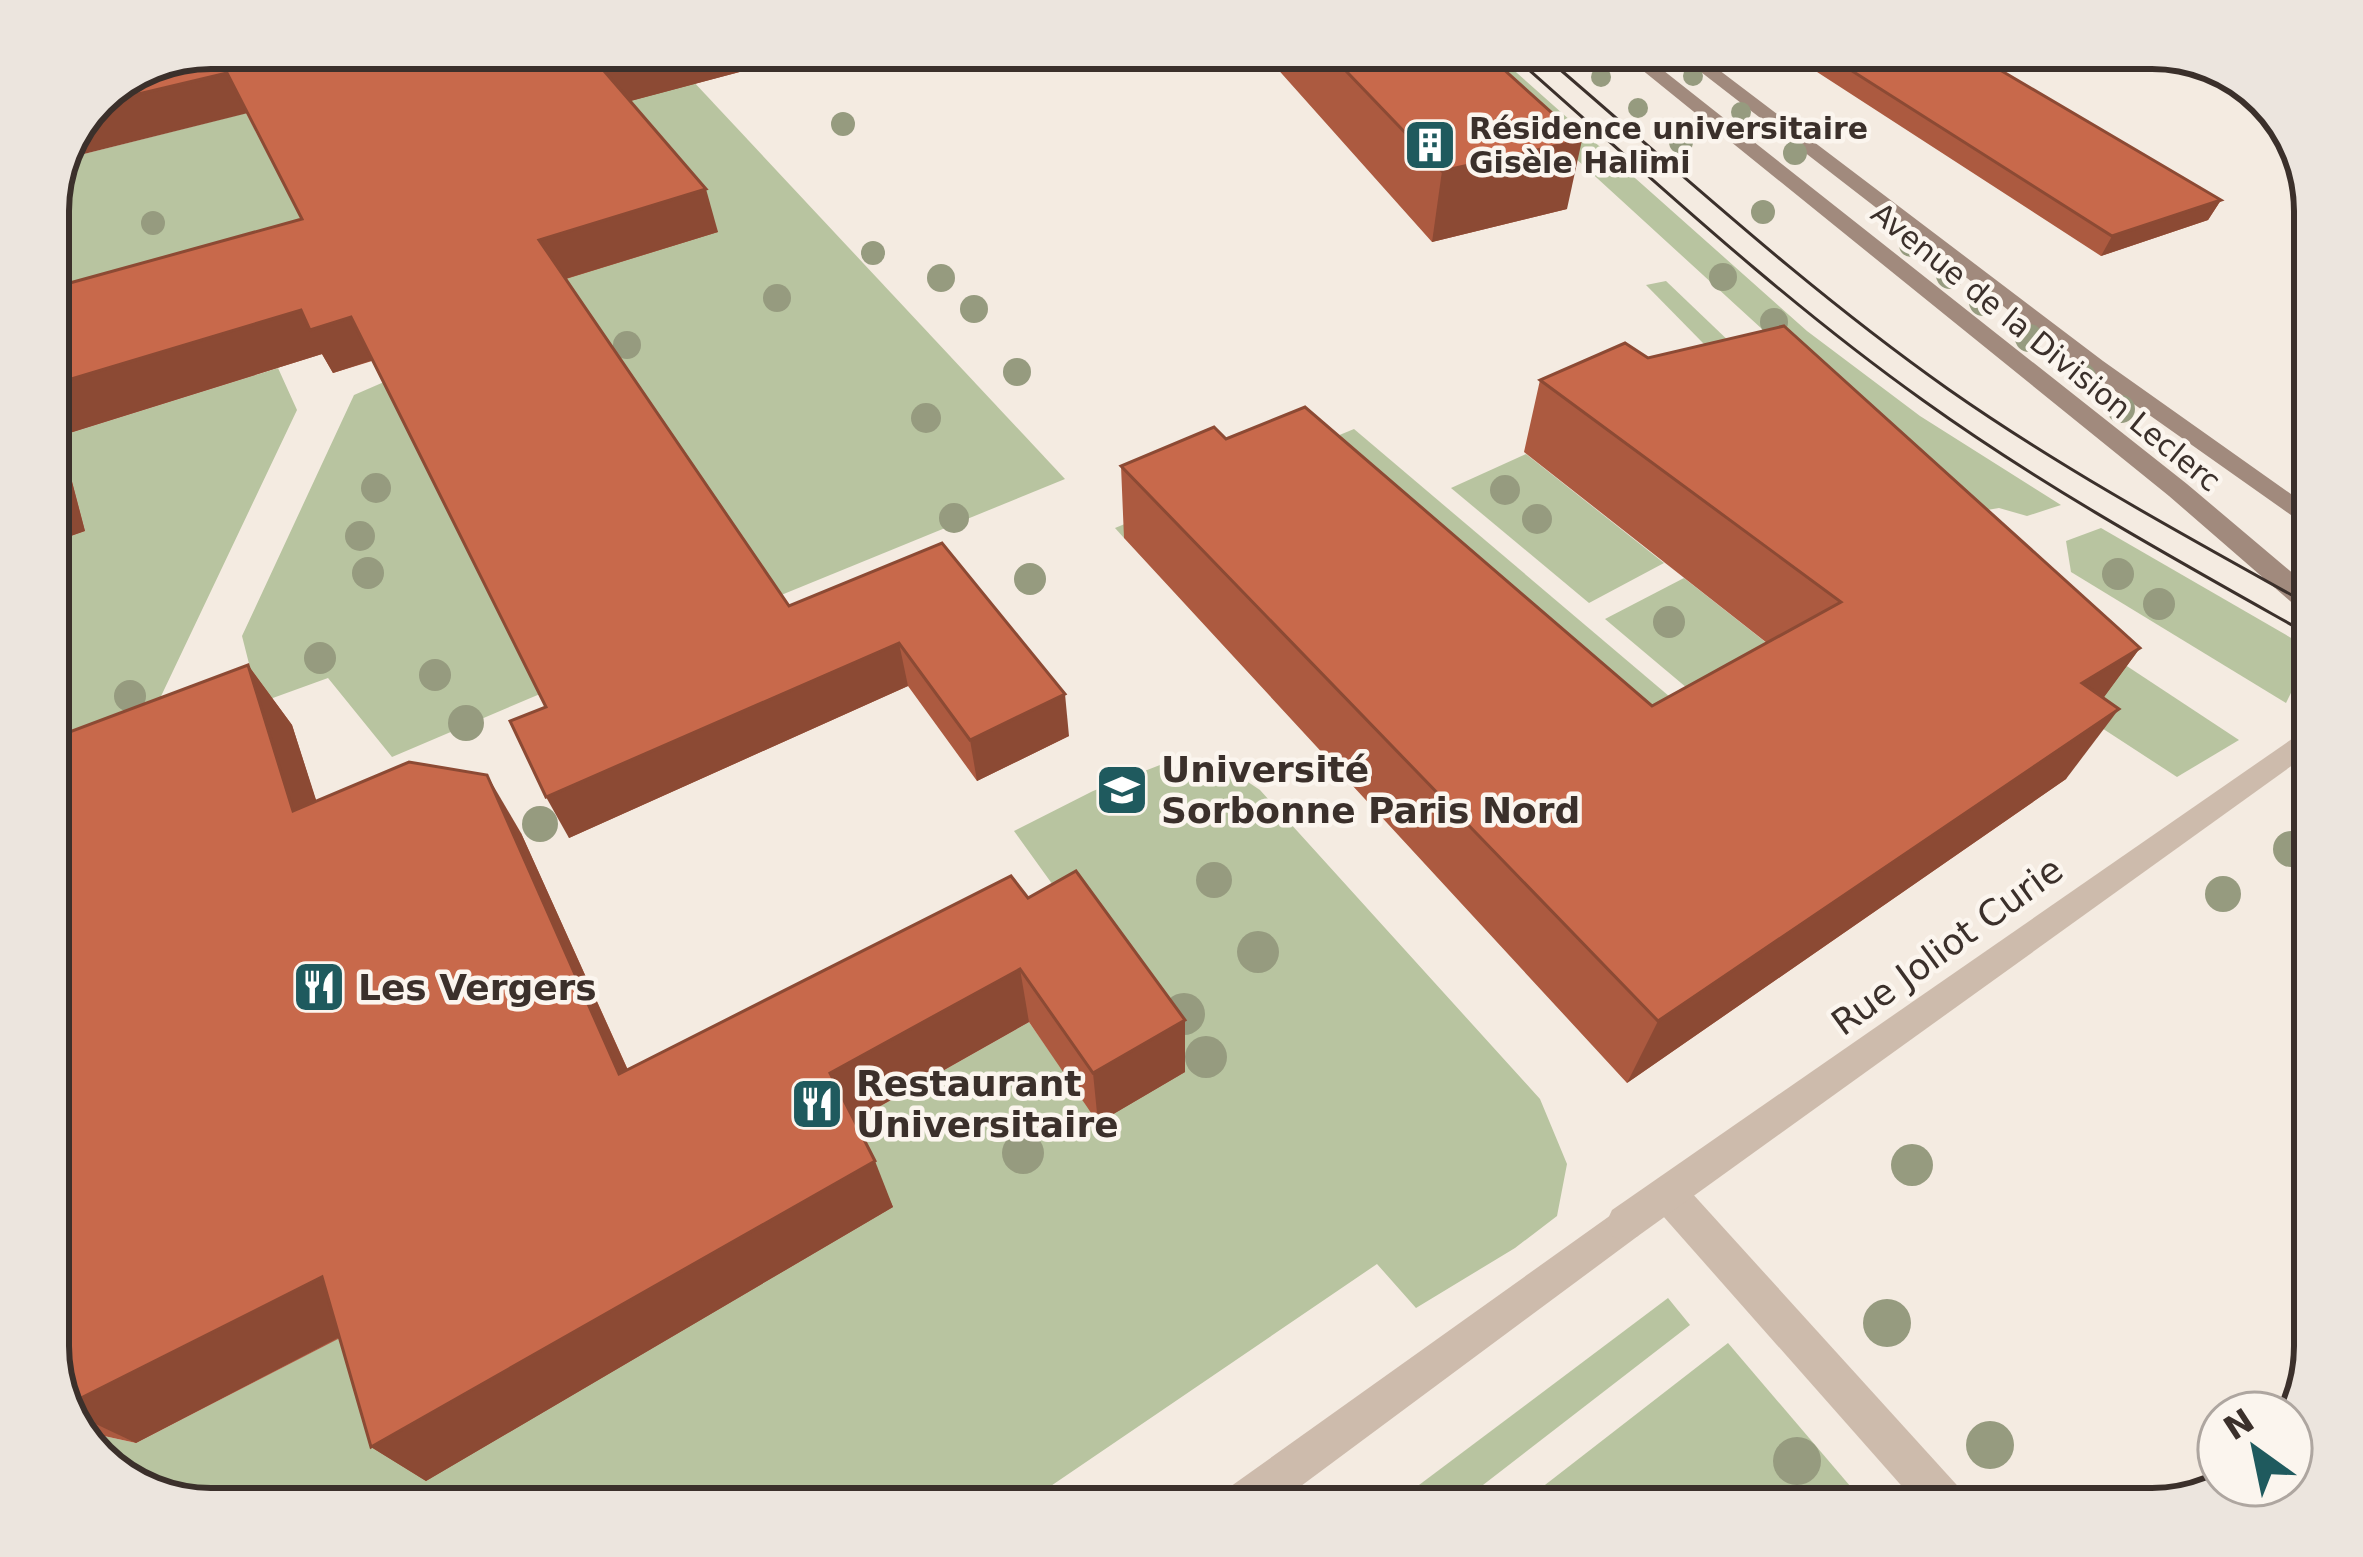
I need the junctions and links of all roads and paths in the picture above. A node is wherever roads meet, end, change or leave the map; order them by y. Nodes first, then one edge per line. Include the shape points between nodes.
1 (1650, 69) edge
2 (1706, 69) edge
3 (2294, 508) edge
4 (2294, 589) edge
5 (2294, 749) edge
6 (1668, 1194) junction
7 (1264, 1488) edge
8 (1930, 1488) edge

1 - 4 street, Avenue de la Division Leclerc
2 - 3 street, Avenue de la Division Leclerc via 2095,367
5 - 6 street, Rue Joliot Curie
6 - 7 street, Rue Joliot Curie
6 - 8 street

